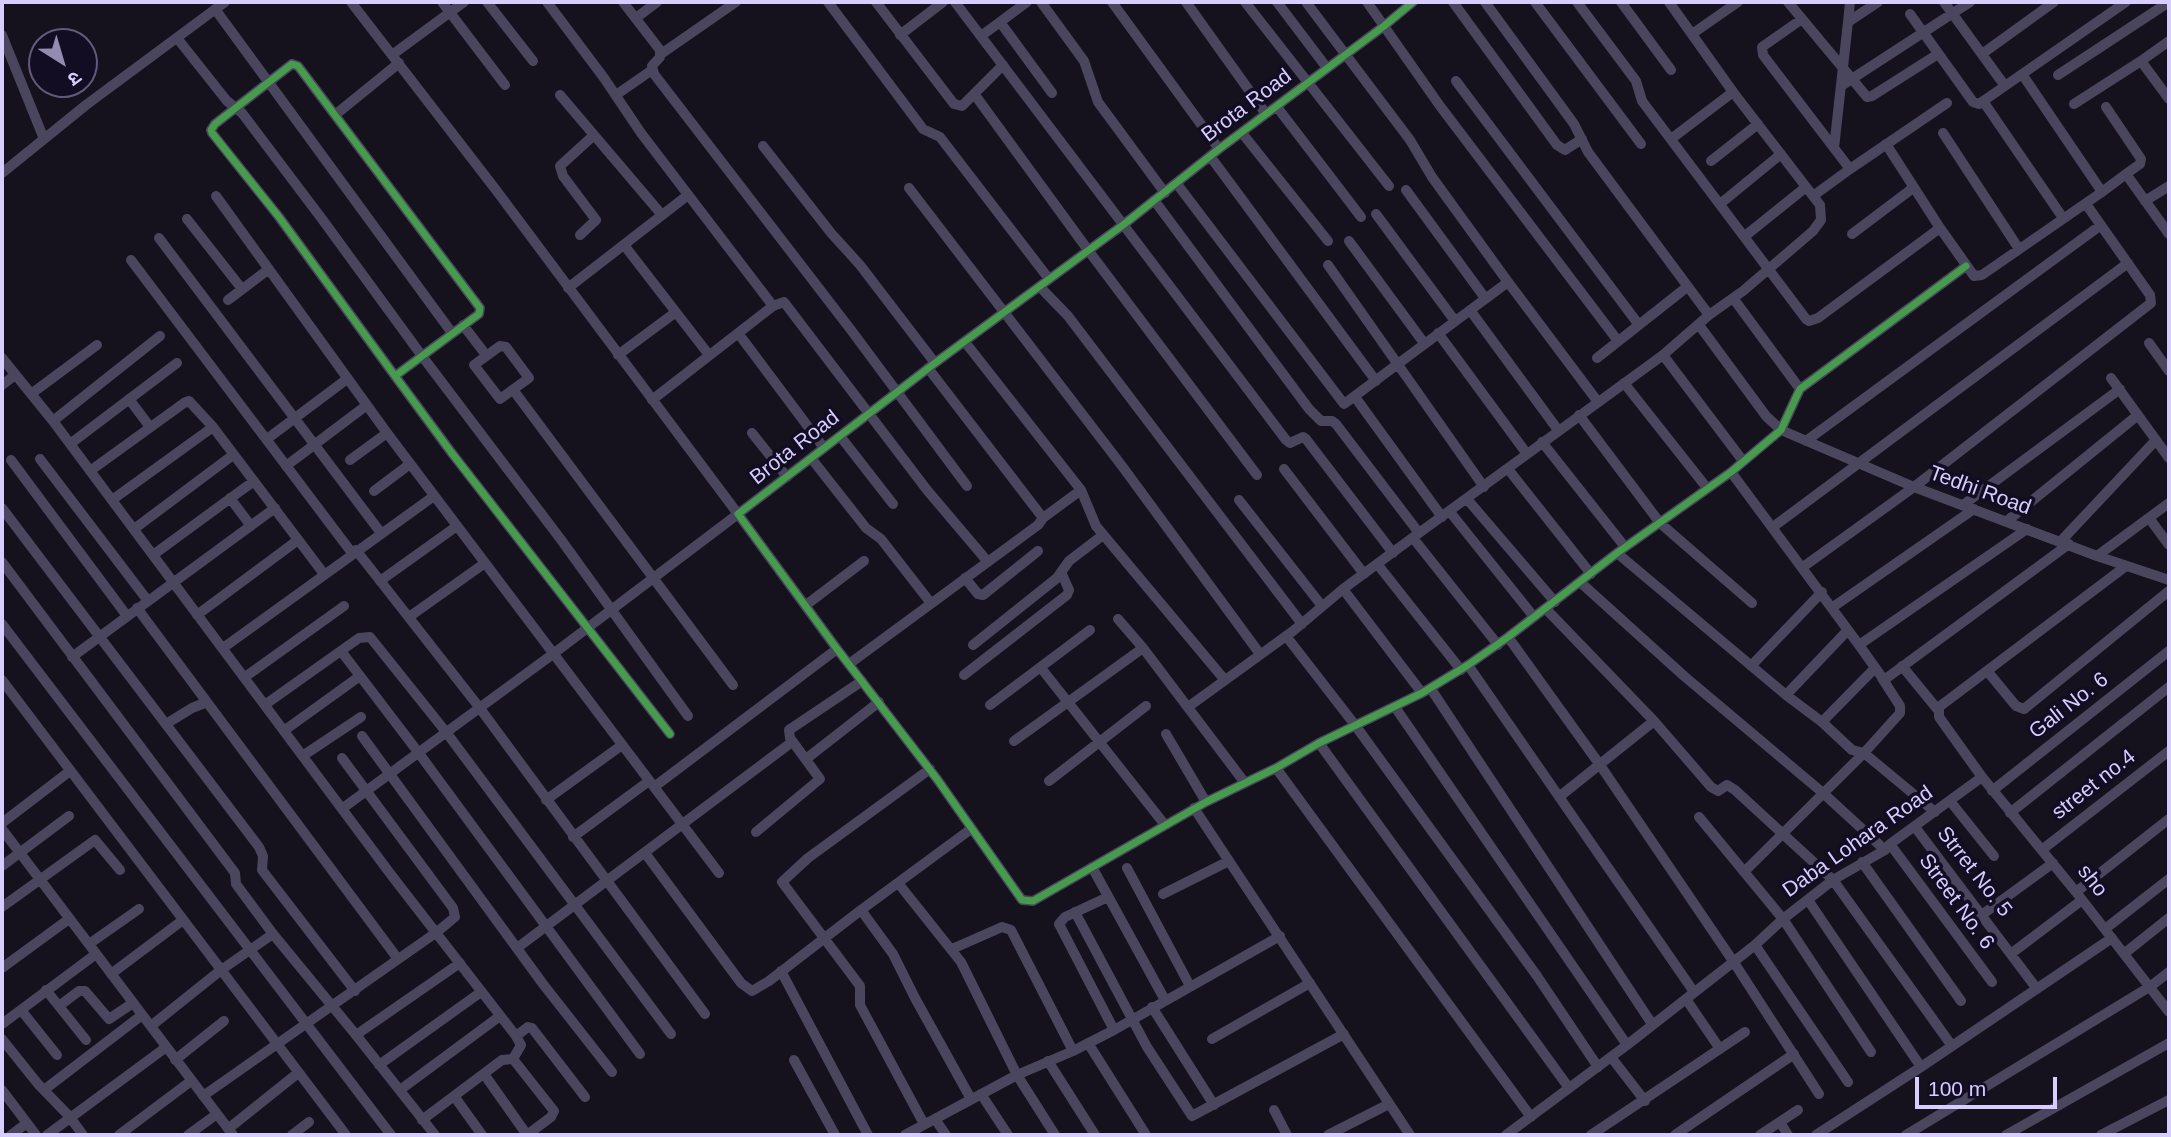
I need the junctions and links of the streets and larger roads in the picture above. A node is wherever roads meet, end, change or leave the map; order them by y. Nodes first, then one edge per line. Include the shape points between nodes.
1 (225, 2) edge
2 (351, 2) edge
3 (442, 2) edge
4 (464, 2) edge
5 (487, 2) edge
6 (547, 2) edge
7 (623, 2) edge
8 (657, 2) edge
9 (736, 2) edge
10 (828, 2) edge
11 (876, 2) edge
12 (943, 2) edge
13 (955, 2) edge
14 (1027, 2) edge
15 (1041, 2) edge
16 (1112, 2) edge
17 (1186, 2) edge
18 (1245, 2) edge
19 (1277, 2) edge
20 (1307, 2) edge
21 (1367, 2) edge
22 (1413, 2) edge
23 (1453, 2) edge
24 (1485, 2) edge
25 (1535, 2) edge
26 (1577, 2) edge
27 (1621, 2) edge
28 (1669, 2) edge
29 (1738, 2) edge
30 (1788, 2) edge
31 (1878, 2) edge
32 (1944, 2) edge
33 (1970, 2) edge
34 (2054, 2) edge
35 (2126, 2) edge
36 (2169, 2) edge
37 (1848, 4) edge
38 (215, 9) junction
39 (450, 12) junction
40 (1910, 14) dead end
41 (1952, 14) junction
42 (636, 18) junction
43 (1802, 19) junction
44 (1000, 22) junction
45 (1848, 22) junction
46 (1384, 26) junction
47 (1692, 34) junction
48 (1924, 34) junction
49 (2, 35) edge
50 (900, 35) junction
51 (981, 36) junction
52 (177, 37) junction
53 (2169, 41) edge
54 (661, 54) junction
55 (1346, 54) junction
56 (1938, 54) junction
57 (1982, 54) junction
58 (396, 59) junction
59 (533, 61) dead end
60 (2141, 61) junction
61 (1003, 65) junction
62 (1327, 68) junction
63 (1842, 68) junction
64 (652, 69) junction
65 (1671, 70) dead end
66 (2021, 75) junction
67 (2058, 75) dead end
68 (1456, 81) dead end
69 (268, 82) junction
70 (1307, 83) junction
71 (1846, 83) junction
72 (505, 85) dead end
73 (2005, 86) junction
74 (1733, 92) junction
75 (1052, 93) dead end
76 (560, 95) dead end
77 (616, 95) junction
78 (975, 95) junction
79 (2169, 99) edge
80 (1983, 101) junction
81 (1947, 103) dead end
82 (2074, 104) dead end
83 (1277, 107) junction
84 (2106, 107) dead end
85 (235, 108) junction
86 (1266, 114) junction
87 (335, 115) junction
88 (1758, 124) junction
89 (1242, 133) junction
90 (1943, 133) dead end
91 (594, 135) junction
92 (44, 139) junction
93 (1582, 139) junction
94 (1671, 139) junction
95 (1641, 144) dead end
96 (1886, 144) junction
97 (762, 146) dead end
98 (1834, 148) junction
99 (1219, 149) junction
100 (1781, 154) junction
101 (1210, 156) junction
102 (1711, 161) dead end
103 (1850, 169) junction
104 (2, 173) edge
105 (2126, 174) junction
106 (1177, 184) junction
107 (1389, 186) dead end
108 (2169, 186) edge
109 (909, 188) dead end
110 (1913, 188) junction
111 (1406, 190) dead end
112 (1809, 191) junction
113 (1165, 192) junction
114 (2102, 192) junction
115 (688, 195) junction
116 (216, 196) dead end
117 (1154, 200) junction
118 (2145, 201) junction
119 (1720, 204) junction
120 (2086, 204) junction
121 (1376, 214) dead end
122 (662, 215) junction
123 (1362, 217) dead end
124 (2063, 218) junction
125 (187, 219) dead end
126 (1123, 225) junction
127 (2101, 225) junction
128 (1940, 228) junction
129 (1852, 234) dead end
130 (2169, 234) edge
131 (580, 235) dead end
132 (1745, 236) junction
133 (159, 238) dead end
134 (1328, 241) dead end
135 (1349, 241) dead end
136 (624, 245) junction
137 (2019, 248) junction
138 (1088, 250) junction
139 (131, 260) dead end
140 (2128, 263) junction
141 (1328, 265) dead end
142 (1966, 266) junction
143 (269, 269) junction
144 (1769, 270) junction
145 (1049, 279) junction
146 (1508, 282) junction
147 (1040, 287) junction
148 (1687, 287) junction
149 (568, 288) junction
150 (242, 289) junction
151 (1485, 298) junction
152 (1733, 299) junction
153 (228, 300) dead end
154 (773, 306) junction
155 (1470, 310) junction
156 (676, 312) junction
157 (1004, 313) junction
158 (1709, 315) junction
159 (1455, 321) junction
160 (1639, 325) junction
161 (1699, 325) junction
162 (463, 326) junction
163 (452, 333) junction
164 (738, 333) junction
165 (1438, 333) junction
166 (160, 337) dead end
167 (1618, 341) junction
168 (965, 342) junction
169 (1424, 343) junction
170 (2149, 343) dead end
171 (97, 345) dead end
172 (486, 355) junction
173 (618, 355) junction
174 (709, 355) junction
175 (1663, 355) junction
176 (422, 356) junction
177 (2, 358) edge
178 (1597, 358) dead end
179 (177, 363) dead end
180 (1397, 363) junction
181 (931, 366) junction
182 (2169, 371) edge
183 (15, 375) junction
184 (395, 376) junction
185 (2111, 378) dead end
186 (347, 379) junction
187 (1376, 381) junction
188 (1624, 383) junction
189 (2, 385) edge
190 (1800, 389) junction
191 (2120, 389) junction
192 (514, 391) junction
193 (896, 392) junction
194 (31, 394) junction
195 (1355, 397) junction
196 (129, 399) junction
197 (652, 400) junction
198 (1598, 401) junction
199 (367, 405) junction
200 (868, 414) junction
201 (1579, 415) junction
202 (2138, 415) junction
203 (295, 418) junction
204 (52, 421) junction
205 (150, 427) junction
206 (213, 427) junction
207 (1558, 430) junction
208 (1780, 430) junction
209 (387, 433) junction
210 (752, 433) dead end
211 (840, 436) junction
212 (267, 439) junction
213 (2156, 440) junction
214 (1806, 441) junction
215 (1542, 442) junction
216 (70, 444) junction
217 (314, 445) junction
218 (824, 448) junction
219 (233, 454) junction
220 (1527, 454) junction
221 (811, 458) junction
222 (2169, 458) edge
223 (40, 459) dead end
224 (11, 460) dead end
225 (350, 460) dead end
226 (1743, 461) junction
227 (1858, 463) junction
228 (410, 464) junction
229 (286, 466) junction
230 (1284, 469) dead end
231 (1508, 469) junction
232 (90, 471) junction
233 (1731, 472) junction
234 (1257, 475) dead end
235 (787, 477) junction
236 (254, 481) junction
237 (967, 486) dead end
238 (1484, 487) junction
239 (1914, 487) junction
240 (1707, 488) junction
241 (1081, 490) junction
242 (374, 491) dead end
243 (434, 496) junction
244 (230, 498) junction
245 (1467, 499) junction
246 (112, 500) junction
247 (1239, 500) dead end
248 (2169, 503) edge
249 (893, 504) dead end
250 (1968, 507) junction
251 (275, 508) junction
252 (4, 514) edge
253 (738, 514) junction
254 (1446, 515) junction
255 (1043, 518) junction
256 (2149, 518) junction
257 (2007, 521) junction
258 (1660, 523) junction
259 (251, 526) junction
260 (457, 526) junction
261 (1773, 527) junction
262 (134, 529) junction
263 (2027, 529) junction
264 (381, 533) junction
265 (1102, 535) junction
266 (1416, 535) junction
267 (298, 540) junction
268 (2065, 543) junction
269 (2169, 545) edge
270 (1621, 550) junction
271 (1038, 551) dead end
272 (354, 552) junction
273 (1393, 553) junction
274 (153, 555) junction
275 (2097, 556) junction
276 (864, 561) dead end
277 (2, 562) edge
278 (988, 562) junction
279 (485, 563) junction
280 (1378, 565) junction
281 (1803, 566) junction
282 (2126, 566) junction
283 (1061, 572) junction
284 (324, 574) junction
285 (1364, 574) junction
286 (1591, 574) junction
287 (654, 578) junction
288 (965, 578) junction
289 (2169, 580) edge
290 (380, 581) junction
291 (173, 582) junction
292 (1580, 582) junction
293 (1343, 589) junction
294 (2169, 591) edge
295 (1822, 592) junction
296 (148, 601) junction
297 (930, 602) junction
298 (1752, 603) dead end
299 (806, 605) junction
300 (1550, 605) junction
301 (344, 606) dead end
302 (1322, 606) junction
303 (1833, 607) junction
304 (137, 608) junction
305 (612, 610) junction
306 (197, 615) junction
307 (127, 616) junction
308 (409, 617) junction
309 (1534, 617) junction
310 (1118, 619) dead end
311 (2, 624) edge
312 (1302, 624) junction
313 (589, 628) junction
314 (1090, 630) dead end
315 (1848, 630) junction
316 (1286, 636) junction
317 (99, 637) junction
318 (1508, 637) junction
319 (973, 645) dead end
320 (1498, 645) junction
321 (1859, 645) junction
322 (223, 648) junction
323 (1143, 648) junction
324 (837, 649) junction
325 (341, 651) junction
326 (2169, 651) edge
327 (553, 654) junction
328 (1260, 654) junction
329 (72, 656) junction
330 (849, 664) junction
331 (1751, 666) junction
332 (1902, 666) junction
333 (1041, 667) junction
334 (1464, 667) junction
335 (1875, 668) junction
336 (1988, 671) junction
337 (964, 675) dead end
338 (359, 676) junction
339 (246, 677) junction
340 (1882, 678) junction
341 (1224, 679) junction
342 (2, 680) edge
343 (862, 681) junction
344 (733, 685) dead end
345 (2169, 687) edge
346 (1426, 691) junction
347 (1786, 695) junction
348 (207, 702) junction
349 (878, 702) junction
350 (1067, 702) junction
351 (266, 704) junction
352 (990, 705) dead end
353 (1146, 706) dead end
354 (1188, 707) junction
355 (1395, 707) junction
356 (479, 708) junction
357 (1938, 710) junction
358 (688, 716) dead end
359 (361, 717) dead end
360 (1654, 721) junction
361 (1822, 722) junction
362 (166, 724) junction
363 (1355, 725) junction
364 (285, 730) junction
365 (446, 732) junction
366 (670, 734) dead end
367 (1166, 734) dead end
368 (362, 736) dead end
369 (1014, 741) dead end
370 (792, 742) junction
371 (1319, 743) junction
372 (1099, 744) junction
373 (622, 745) junction
374 (2169, 751) edge
375 (418, 752) junction
376 (1864, 753) junction
377 (304, 755) junction
378 (342, 758) dead end
379 (806, 759) junction
380 (1600, 765) junction
381 (1276, 768) junction
382 (930, 769) junction
383 (70, 771) junction
384 (390, 774) junction
385 (1982, 777) junction
386 (1049, 781) dead end
387 (1245, 783) junction
388 (652, 784) junction
389 (1992, 791) junction
390 (366, 792) junction
391 (1823, 793) junction
392 (1559, 797) junction
393 (546, 800) junction
394 (1950, 801) junction
395 (1206, 802) junction
396 (343, 808) junction
397 (1194, 808) junction
398 (1935, 813) junction
399 (2011, 813) junction
400 (69, 816) dead end
401 (1699, 817) dead end
402 (2169, 819) edge
403 (2, 823) edge
404 (682, 824) junction
405 (1165, 825) junction
406 (1915, 828) junction
407 (2, 829) edge
408 (971, 829) junction
409 (756, 831) dead end
410 (1783, 834) junction
411 (573, 837) junction
412 (1887, 847) junction
413 (2043, 849) junction
414 (19, 853) junction
415 (645, 853) junction
416 (1994, 856) dead end
417 (1229, 860) junction
418 (1862, 862) junction
419 (2053, 863) junction
420 (2, 866) edge
421 (1092, 867) junction
422 (1127, 868) dead end
423 (120, 870) dead end
424 (1744, 872) junction
425 (719, 873) dead end
426 (40, 879) junction
427 (2169, 879) edge
428 (1833, 880) junction
429 (607, 882) junction
430 (898, 883) junction
431 (1163, 894) dead end
432 (2079, 896) junction
433 (1108, 897) junction
434 (1808, 900) junction
435 (574, 906) junction
436 (2, 907) edge
437 (139, 909) dead end
438 (861, 909) junction
439 (1075, 912) junction
440 (1983, 914) junction
441 (2169, 918) edge
442 (69, 919) junction
443 (1783, 919) junction
444 (183, 920) junction
445 (545, 928) junction
446 (437, 932) junction
447 (2109, 933) junction
448 (273, 934) junction
449 (1280, 936) junction
450 (824, 938) junction
451 (89, 944) junction
452 (1755, 945) junction
453 (517, 948) junction
454 (952, 949) junction
455 (248, 950) junction
456 (2012, 953) junction
457 (2125, 953) junction
458 (96, 954) junction
459 (398, 959) junction
460 (1733, 961) junction
461 (460, 963) junction
462 (2, 968) edge
463 (221, 970) junction
464 (781, 971) junction
465 (2169, 972) edge
466 (111, 974) junction
467 (1992, 982) dead end
468 (1310, 983) junction
469 (1190, 986) junction
470 (2151, 986) junction
471 (2037, 989) junction
472 (46, 990) junction
473 (355, 991) junction
474 (481, 992) junction
475 (1690, 995) junction
476 (1165, 1000) junction
477 (1961, 1001) dead end
478 (133, 1003) junction
479 (60, 1006) junction
480 (331, 1006) junction
481 (1152, 1007) junction
482 (21, 1010) junction
483 (2169, 1012) edge
484 (705, 1014) dead end
485 (142, 1015) junction
486 (500, 1016) junction
487 (1132, 1020) junction
488 (224, 1021) dead end
489 (2, 1024) edge
490 (304, 1024) junction
491 (1652, 1024) junction
492 (151, 1026) junction
493 (1114, 1030) junction
494 (1745, 1032) dead end
495 (671, 1034) dead end
496 (1344, 1034) junction
497 (356, 1035) junction
498 (516, 1036) junction
499 (1212, 1038) dead end
500 (2, 1039) edge
501 (86, 1040) dead end
502 (1088, 1043) junction
503 (2169, 1043) edge
504 (276, 1044) junction
505 (1627, 1045) junction
506 (1952, 1046) junction
507 (165, 1048) junction
508 (1720, 1049) junction
509 (1073, 1051) junction
510 (1871, 1052) dead end
511 (640, 1054) dead end
512 (1794, 1054) junction
513 (57, 1055) dead end
514 (1611, 1057) junction
515 (513, 1059) junction
516 (175, 1060) junction
517 (794, 1060) dead end
518 (1048, 1061) junction
519 (379, 1065) junction
520 (1598, 1067) junction
521 (1922, 1067) junction
522 (612, 1072) dead end
523 (298, 1073) junction
524 (484, 1074) junction
525 (1017, 1075) junction
526 (191, 1081) junction
527 (1848, 1082) dead end
528 (1569, 1088) junction
529 (2, 1090) edge
530 (44, 1090) junction
531 (400, 1090) junction
532 (1819, 1094) dead end
533 (203, 1096) junction
534 (454, 1096) junction
535 (585, 1097) dead end
536 (976, 1097) junction
537 (2169, 1100) edge
538 (1644, 1101) junction
539 (1389, 1104) junction
540 (1214, 1105) junction
541 (1274, 1110) dead end
542 (1798, 1110) dead end
543 (217, 1114) junction
544 (1531, 1117) junction
545 (70, 1118) junction
546 (935, 1119) junction
547 (422, 1120) junction
548 (309, 1122) dead end
549 (1780, 1122) junction
550 (27, 1123) junction
551 (924, 1124) junction
552 (231, 1132) edge
553 (11, 1135) edge
554 (36, 1135) edge
555 (47, 1135) edge
556 (83, 1135) edge
557 (119, 1135) edge
558 (188, 1135) edge
559 (292, 1135) edge
560 (346, 1135) edge
561 (391, 1135) edge
562 (435, 1135) edge
563 (482, 1135) edge
564 (527, 1135) edge
565 (835, 1135) edge
566 (868, 1135) edge
567 (905, 1135) edge
568 (946, 1135) edge
569 (1008, 1135) edge
570 (1055, 1135) edge
571 (1095, 1135) edge
572 (1146, 1135) edge
573 (1287, 1135) edge
574 (1328, 1135) edge
575 (1410, 1135) edge
576 (1506, 1135) edge
577 (1591, 1135) edge
578 (1675, 1135) edge
579 (1760, 1135) edge
580 (1788, 1135) edge
581 (1816, 1135) edge
582 (1906, 1135) edge
583 (2006, 1135) edge
584 (2101, 1135) edge

1 - 38 street
2 - 58 street
3 - 39 street
4 - 39 street
5 - 59 street
6 - 77 street
7 - 42 street
8 - 42 street
9 - 54 street
10 - 145 street via 923,129 940,137
11 - 50 street
12 - 50 street
13 - 51 street
14 - 44 street
15 - 113 street via 1084,61 1098,102
16 - 99 street
17 - 86 street
18 - 70 street
19 - 62 street
20 - 55 street
21 - 46 street
22 - 46 street, Brota Road
23 - 93 street via 1557,145 1565,150
24 - 93 street
25 - 95 street
26 - 94 street via 1636,81 1642,101
27 - 65 street
28 - 47 street
29 - 47 street
30 - 43 street
31 - 45 street
32 - 41 street
33 - 41 street
34 - 57 street
35 - 66 street
36 - 67 street
37 - 45 street
38 - 52 street
38 - 69 street
39 - 58 street
39 - 72 street
40 - 48 street
41 - 48 street
41 - 57 street
42 - 54 street
43 - 63 street
43 - 98 street via 1762,47 1763,55
44 - 51 street
44 - 75 street
45 - 63 street
46 - 55 street, Brota Road
46 - 167 street
47 - 74 street
48 - 56 street
48 - 71 street
49 - 92 street
50 - 78 street via 954,104 962,106
51 - 61 street
52 - 85 street
52 - 92 street
53 - 60 street
54 - 64 street
55 - 62 street, Brota Road
55 - 146 street
56 - 71 street via 1872,96
56 - 80 street via 1973,102
57 - 73 street
58 - 87 street
58 - 149 street
60 - 79 street
60 - 82 street
61 - 78 street
61 - 126 street
62 - 70 street, Brota Road
63 - 71 street
64 - 77 street
64 - 193 street
66 - 73 street
66 - 114 street
68 - 160 street
69 - 85 street
69 - 87 street via 295,64
69 - 163 street
70 - 83 street, Brota Road
70 - 107 street
71 - 98 street
73 - 80 street
74 - 88 street
74 - 94 street
76 - 91 street
77 - 115 street
78 - 138 street
80 - 124 street
81 - 96 street
83 - 86 street, Brota Road
83 - 123 street
84 - 105 street via 2141,159
85 - 176 street
85 - 184 street via 212,133
86 - 89 street, Brota Road
87 - 162 street via 480,308
88 - 100 street
88 - 102 street
89 - 99 street, Brota Road
89 - 134 street
90 - 137 street
91 - 122 street
91 - 131 street via 560,166 596,220
92 - 104 street
93 - 148 street
94 - 119 street
96 - 103 street
96 - 110 street
97 - 181 street via 860,265
98 - 103 street
99 - 101 street, Brota Road
100 - 112 street
100 - 119 street
101 - 106 street, Brota Road
101 - 187 street
103 - 112 street
105 - 114 street
105 - 118 street
106 - 113 street, Brota Road
106 - 195 street via 1342,403
108 - 118 street
109 - 157 street
110 - 128 street
110 - 129 street
111 - 151 street
112 - 132 street
112 - 144 street via 1820,205 1821,220
113 - 117 street, Brota Road
114 - 120 street
115 - 122 street
115 - 154 street
116 - 143 street
117 - 126 street, Brota Road
117 - 266 street via 1309,409 1321,421 1336,424
118 - 130 street
119 - 132 street
120 - 124 street
120 - 127 street
121 - 159 street
122 - 136 street
124 - 137 street
125 - 150 street
126 - 138 street, Brota Road
126 - 273 street via 1286,440 1306,439
127 - 140 street
127 - 214 street
128 - 142 street
128 - 144 street via 1814,320 1802,315
132 - 144 street
133 - 203 street
135 - 169 street
136 - 149 street
136 - 156 street
137 - 142 street via 1978,276
138 - 145 street, Brota Road
138 - 234 street
139 - 212 street
140 - 227 street
140 - 239 street via 2152,299 2149,306
141 - 180 street
142 - 190 street
143 - 150 street
143 - 186 street
144 - 152 street
145 - 147 street, Brota Road
146 - 151 street
146 - 198 street
147 - 157 street, Brota Road
147 - 312 street via 1068,316
148 - 158 street
148 - 160 street
149 - 173 street
150 - 153 street
151 - 155 street
152 - 158 street
152 - 190 street
154 - 164 street
154 - 200 street via 784,302 789,306
155 - 159 street
155 - 207 street
156 - 173 street
156 - 174 street
157 - 168 street, Brota Road
157 - 328 street
158 - 161 street
159 - 165 street
160 - 167 street
161 - 175 street
161 - 208 street
162 - 163 street
162 - 172 street
163 - 176 street
164 - 174 street
164 - 218 street
165 - 169 street
165 - 220 street
166 - 204 street
167 - 178 street
168 - 181 street, Brota Road
168 - 241 street
169 - 180 street
170 - 182 street
171 - 194 street
172 - 192 street via 474,365 498,398
172 - 192 street via 504,346 529,376
173 - 197 street
174 - 197 street
175 - 188 street
175 - 226 street
176 - 184 street
176 - 305 street
177 - 183 street
179 - 196 street
180 - 187 street
180 - 238 street
181 - 193 street, Brota Road
181 - 255 street
183 - 189 street
183 - 194 street
184 - 313 street
185 - 191 street
186 - 199 street
186 - 203 street
187 - 195 street
188 - 198 street
188 - 240 street
190 - 208 street
191 - 202 street
191 - 250 street
192 - 287 street
193 - 200 street, Brota Road
193 - 237 street
194 - 204 street
195 - 254 street
196 - 205 street
196 - 216 street
197 - 253 street
198 - 201 street
199 - 209 street
199 - 217 street
200 - 211 street, Brota Road
200 - 278 street
201 - 207 street
201 - 258 street
202 - 213 street
202 - 257 street
203 - 212 street
203 - 217 street
204 - 216 street
205 - 206 street via 190,401
205 - 232 street
206 - 219 street
206 - 246 street
207 - 215 street
208 - 214 street, Tedhi Road
208 - 226 street
209 - 225 street
209 - 228 street
210 - 235 street
211 - 218 street, Brota Road
211 - 249 street
212 - 229 street
213 - 222 street
213 - 268 street
214 - 227 street, Tedhi Road
215 - 220 street
215 - 270 street
216 - 232 street
217 - 229 street
217 - 264 street
218 - 221 street, Brota Road
219 - 236 street
219 - 262 street
220 - 231 street
221 - 235 street, Brota Road
221 - 297 street
223 - 296 street
224 - 307 street
226 - 233 street
227 - 239 street, Tedhi Road
227 - 261 street
228 - 242 street
228 - 243 street
229 - 272 street
230 - 285 street
231 - 238 street
231 - 286 street
232 - 246 street
233 - 240 street
233 - 261 street
235 - 253 street, Brota Road
236 - 244 street
236 - 251 street
238 - 245 street
239 - 250 street, Tedhi Road
239 - 281 street
240 - 258 street
241 - 255 street
241 - 265 street
243 - 260 street
243 - 264 street
244 - 259 street
244 - 274 street
245 - 254 street
245 - 300 street
246 - 262 street
247 - 302 street
248 - 256 street
250 - 257 street, Tedhi Road
250 - 303 street
251 - 259 street
251 - 267 street
252 - 317 street
253 - 287 street, Brota Road
253 - 299 street
254 - 266 street
254 - 309 street
255 - 278 street
256 - 269 street
256 - 275 street
257 - 263 street, Tedhi Road
258 - 270 street
258 - 298 street
259 - 291 street
260 - 279 street
260 - 290 street
261 - 281 street
262 - 274 street
263 - 268 street, Tedhi Road
263 - 321 street
264 - 272 street
265 - 283 street
265 - 341 street
266 - 273 street
266 - 320 street
267 - 284 street
267 - 306 street
268 - 275 street, Tedhi Road
268 - 332 street
270 - 286 street
270 - 331 street
271 - 288 street via 983,595
272 - 284 street
272 - 290 street
273 - 280 street
274 - 291 street
275 - 282 street, Tedhi Road
276 - 299 street
277 - 329 street
278 - 288 street
279 - 308 street
279 - 327 street
280 - 285 street
280 - 334 street
281 - 295 street
282 - 289 street, Tedhi Road
282 - 336 street
283 - 319 street
283 - 337 street via 1067,595
284 - 322 street
285 - 293 street
286 - 292 street
287 - 305 street, Brota Road
287 - 344 street
288 - 297 street
290 - 308 street
291 - 296 street
291 - 306 street
292 - 300 street
292 - 391 street, Street No. 6
293 - 302 street
293 - 346 street
294 - 336 street via 2024,709 2016,706
295 - 303 street
295 - 331 street
296 - 304 street
297 - 330 street
299 - 324 street
300 - 309 street
300 - 360 street
301 - 339 street
302 - 312 street
303 - 315 street
304 - 307 street
304 - 348 street
305 - 313 street, Brota Road
305 - 358 street
306 - 322 street
307 - 317 street
308 - 356 street
309 - 318 street
310 - 323 street
311 - 455 street
312 - 316 street
313 - 327 street, Brota Road
313 - 366 street
314 - 333 street
315 - 321 street
315 - 347 street
316 - 328 street
316 - 363 street
317 - 329 street
317 - 362 street
318 - 320 street
318 - 380 street
320 - 334 street
321 - 335 street
322 - 339 street
323 - 350 street
323 - 354 street
324 - 330 street
324 - 388 street
325 - 338 street
325 - 351 street
325 - 365 street via 359,638 370,637
326 - 389 street, Gali No. 6
327 - 356 street, Brota Road
327 - 373 street
328 - 341 street
329 - 448 street via 235,873 236,884
330 - 343 street
331 - 347 street
332 - 340 street
332 - 357 street
333 - 350 street
333 - 352 street
334 - 346 street
334 - 392 street
335 - 340 street
335 - 361 street
336 - 357 street
338 - 364 street
338 - 375 street
339 - 351 street
340 - 376 street via 1900,713
341 - 354 street
342 - 383 street
343 - 349 street
343 - 370 street via 792,727
345 - 399 street
346 - 355 street
346 - 491 street
347 - 361 street
348 - 362 street
348 - 459 street
349 - 379 street
349 - 382 street
350 - 369 street
350 - 372 street
351 - 364 street
353 - 372 street
354 - 387 street
355 - 363 street
355 - 505 street
356 - 365 street, Brota Road
356 - 393 street
357 - 385 street
359 - 377 street
360 - 380 street
360 - 410 street via 1711,787 1718,791 1729,786
361 - 376 street via 1852,750
362 - 473 street via 259,847 262,870
363 - 371 street
363 - 520 street
364 - 377 street
365 - 375 street, Brota Road
365 - 435 street
367 - 395 street
368 - 384 street
370 - 379 street
370 - 404 street
371 - 381 street
371 - 528 street
372 - 386 street
372 - 405 street
373 - 388 street
373 - 393 street
374 - 413 street, street no.4
375 - 384 street, Brota Road
375 - 445 street
376 - 391 street
376 - 398 street
377 - 396 street
378 - 390 street
379 - 409 street via 818,775 818,783
380 - 392 street
380 - 460 street
381 - 387 street
381 - 544 street
382 - 408 street
382 - 450 street via 783,879
383 - 403 street
383 - 444 street
384 - 390 street, Brota Road
384 - 453 street
385 - 389 street, sho
385 - 394 street, Daba Lohara Road
387 - 395 street
388 - 404 street
388 - 411 street
389 - 399 street, sho
390 - 396 street, Brota Road
390 - 446 street via 455,911 453,919
391 - 410 street
391 - 412 street, Street No. 6
392 - 475 street
393 - 411 street
394 - 398 street, Daba Lohara Road
394 - 416 street
395 - 397 street
396 - 446 street
397 - 405 street
397 - 417 street
398 - 406 street, Daba Lohara Road
399 - 413 street, sho
400 - 414 street
401 - 424 street
402 - 432 street
404 - 415 street
404 - 425 street
405 - 421 street
406 - 412 street, Daba Lohara Road
406 - 440 street, Strret No. 5
407 - 414 street
408 - 421 street via 1027,902
408 - 430 street
410 - 424 street
410 - 428 street
411 - 429 street
412 - 418 street, Daba Lohara Road
412 - 467 street, Street No. 6
413 - 419 street, sho
414 - 420 street
414 - 426 street
415 - 429 street
415 - 464 street via 747,990 758,989
417 - 431 street
417 - 449 street
418 - 428 street, Daba Lohara Road
418 - 477 street
419 - 432 street, sho
419 - 440 street
421 - 433 street
422 - 469 street
423 - 426 street via 96,840
424 - 443 street
426 - 436 street
426 - 442 street
427 - 447 street
428 - 434 street, Daba Lohara Road
428 - 506 street
429 - 435 street
429 - 484 street
430 - 438 street
430 - 454 street
432 - 447 street, sho
432 - 456 street
433 - 439 street
433 - 476 street
434 - 443 street, Daba Lohara Road
434 - 521 street
435 - 445 street
435 - 495 street
437 - 451 street
438 - 450 street
438 - 536 street via 893,954
439 - 487 street
439 - 493 street via 1059,924
440 - 456 street, Strret No. 5
441 - 457 street
442 - 451 street
442 - 462 street
443 - 452 street, Daba Lohara Road
443 - 510 street
444 - 463 street
444 - 466 street
445 - 453 street
445 - 511 street
446 - 459 street
446 - 461 street
447 - 457 street, sho
447 - 471 street
448 - 455 street
448 - 480 street
449 - 468 street
449 - 469 street
450 - 464 street
450 - 551 street via 860,986 860,1005
451 - 458 street
452 - 460 street, Daba Lohara Road
452 - 527 street
453 - 522 street
454 - 509 street via 1002,927 1010,930
454 - 525 street
455 - 463 street
455 - 490 street
456 - 471 street, Strret No. 5
457 - 470 street, sho
458 - 466 street
458 - 472 street
459 - 473 street
460 - 475 street, Daba Lohara Road
460 - 512 street
461 - 474 street
461 - 497 street
463 - 492 street
463 - 504 street
464 - 566 street
465 - 470 street
466 - 478 street
468 - 496 street
468 - 499 street
469 - 476 street
470 - 483 street, sho
470 - 582 street
471 - 506 street
472 - 479 street
472 - 482 street
473 - 480 street
474 - 486 street
474 - 519 street
475 - 491 street, Daba Lohara Road
475 - 508 street
476 - 481 street
478 - 479 street via 109,1018 82,990
478 - 485 street
479 - 501 street
480 - 490 street
480 - 497 street
481 - 487 street
481 - 540 street
482 - 489 street
482 - 513 street
485 - 492 street
485 - 530 street
486 - 498 street
486 - 531 street
487 - 493 street
487 - 540 street via 1191,1115
488 - 516 street
490 - 504 street
490 - 561 street
491 - 505 street, Daba Lohara Road
492 - 507 street
493 - 502 street
494 - 508 street
496 - 539 street
496 - 540 street
497 - 519 street
498 - 515 street via 521,1045
498 - 535 street via 532,1028
500 - 530 street
502 - 509 street
502 - 572 street
503 - 583 street
504 - 523 street
504 - 533 street
505 - 514 street, Daba Lohara Road
506 - 521 street
507 - 516 street
507 - 545 street
508 - 538 street
509 - 518 street
512 - 532 street
512 - 578 street
514 - 520 street, Daba Lohara Road
514 - 538 street
515 - 524 street via 502,1060
515 - 564 street via 554,1111
516 - 526 street
517 - 565 street
518 - 525 street
518 - 571 street
519 - 531 street
520 - 528 street, Daba Lohara Road
521 - 581 street
523 - 552 street
523 - 560 street
524 - 534 street
524 - 564 street
525 - 536 street
525 - 570 street
526 - 533 street
526 - 557 street
528 - 544 street, Daba Lohara Road
529 - 550 street
530 - 545 street
531 - 547 street
533 - 543 street
534 - 547 street
534 - 563 street
536 - 546 street
536 - 569 street
537 - 584 street
538 - 577 street
539 - 574 street
539 - 575 street
541 - 573 street
542 - 549 street
543 - 552 street
543 - 558 street
544 - 576 street, Daba Lohara Road
545 - 555 street
545 - 556 street
546 - 551 street
546 - 568 street
547 - 562 street
548 - 559 street
549 - 579 street
549 - 580 street
550 - 553 street
550 - 554 street
551 - 567 street

